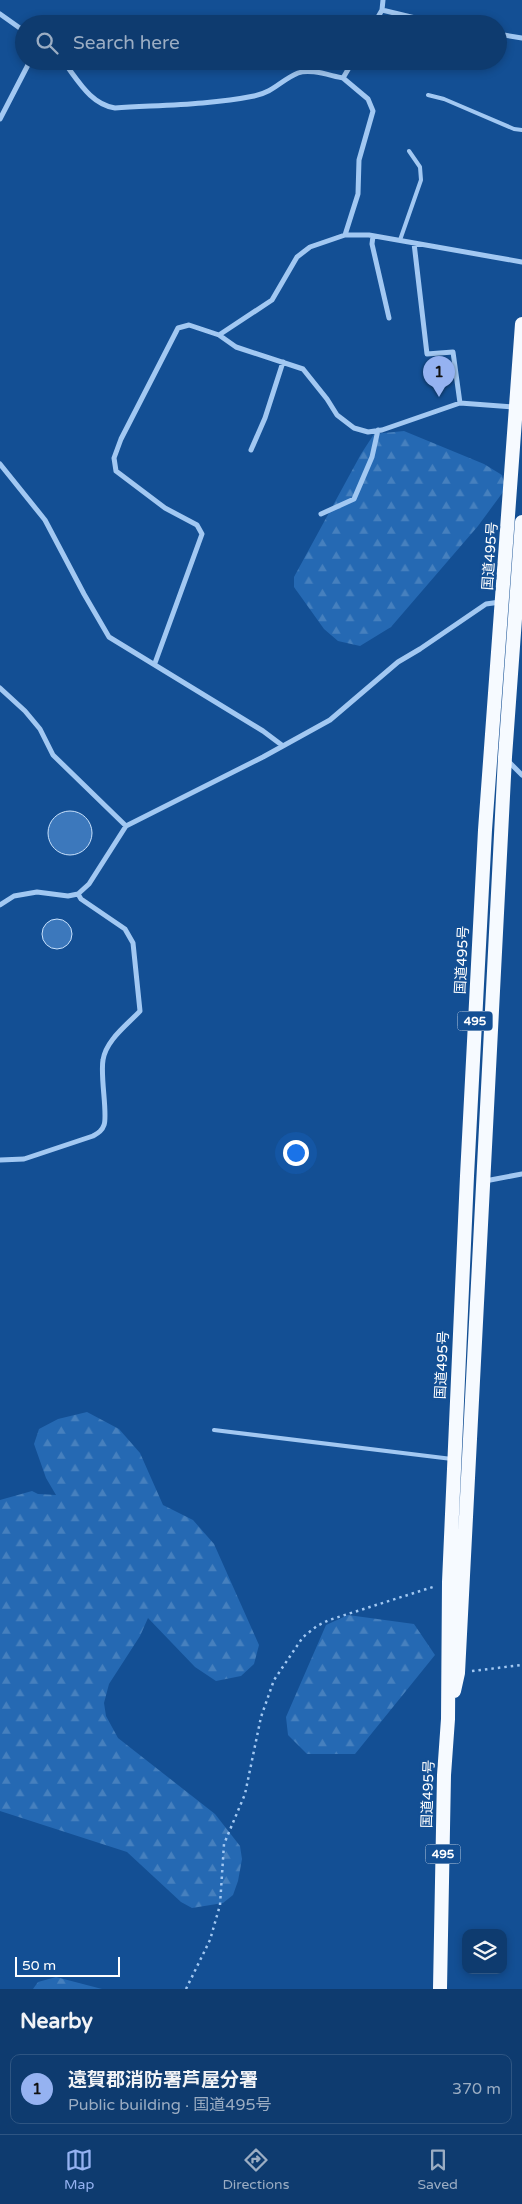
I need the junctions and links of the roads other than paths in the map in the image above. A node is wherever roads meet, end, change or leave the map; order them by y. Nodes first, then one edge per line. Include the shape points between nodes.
1 (382, 0) edge
2 (382, 10) junction
3 (0, 14) edge
4 (379, 15) edge
5 (403, 15) edge
6 (15, 25) edge
7 (507, 36) edge
8 (522, 38) edge
9 (25, 70) edge
10 (70, 70) edge
11 (348, 70) edge
12 (344, 78) junction
13 (428, 95) dead end
14 (0, 119) edge
15 (522, 130) edge
16 (409, 151) dead end
17 (345, 235) junction
18 (373, 236) junction
19 (400, 240) junction
20 (414, 243) junction
21 (522, 262) edge
22 (389, 318) dead end
23 (522, 324) edge
24 (219, 335) junction
25 (283, 362) junction
26 (460, 404) junction
27 (516, 407) junction
28 (378, 430) junction
29 (251, 450) dead end
30 (0, 464) edge
31 (321, 514) dead end
32 (522, 522) edge
33 (503, 601) junction
34 (155, 663) junction
35 (0, 688) edge
36 (283, 746) junction
37 (505, 757) junction
38 (522, 774) edge
39 (126, 826) junction
40 (78, 894) junction
41 (0, 905) edge
42 (0, 1160) edge
43 (522, 1174) edge
44 (482, 1182) junction
45 (214, 1430) dead end
46 (454, 1460) junction
47 (448, 1719) junction
48 (440, 1989) edge

1 - 2 street
2 - 4 street
2 - 5 street
3 - 6 street
7 - 8 street
9 - 14 street
10 - 12 street via 94,100 116,108 255,96 273,90 298,73
11 - 12 street
12 - 17 street via 368,99 373,111 359,160 358,194
13 - 15 lane
16 - 19 lane via 420,167 420,180
17 - 18 street
17 - 24 street via 310,248 297,257 272,300
18 - 19 street
18 - 22 street via 372,244
19 - 20 street
20 - 21 street
20 - 26 street via 427,354 453,352
23 - 27 highway, 国道495号 / 495
24 - 25 street via 236,347
24 - 34 street via 189,325 178,328 114,458 116,471 165,508 197,524 202,534
25 - 28 street via 303,369 346,423 368,432
25 - 29 street via 266,418
26 - 27 street
26 - 28 street
27 - 33 highway, 国道495号 / 495
28 - 31 street via 372,457 354,499
30 - 34 street via 44,520 109,637
32 - 37 highway, 国道495号 / 495
33 - 36 street via 486,604 398,662 330,720
33 - 46 highway, 国道495号 / 495 via 484,850
34 - 36 street
35 - 39 street via 35,723 53,755
36 - 39 street
37 - 38 street
37 - 44 highway, 国道495号 / 495
39 - 40 street
40 - 41 street via 36,892 14,896
40 - 42 street via 80,899 125,929 133,943 140,1011 108,1046 103,1059 105,1124 101,1131 24,1159
43 - 44 street
44 - 47 highway, 国道495号 / 495 via 458,1673
45 - 46 lane
46 - 47 highway, 国道495号 / 495
47 - 48 highway, 国道495号 / 495

